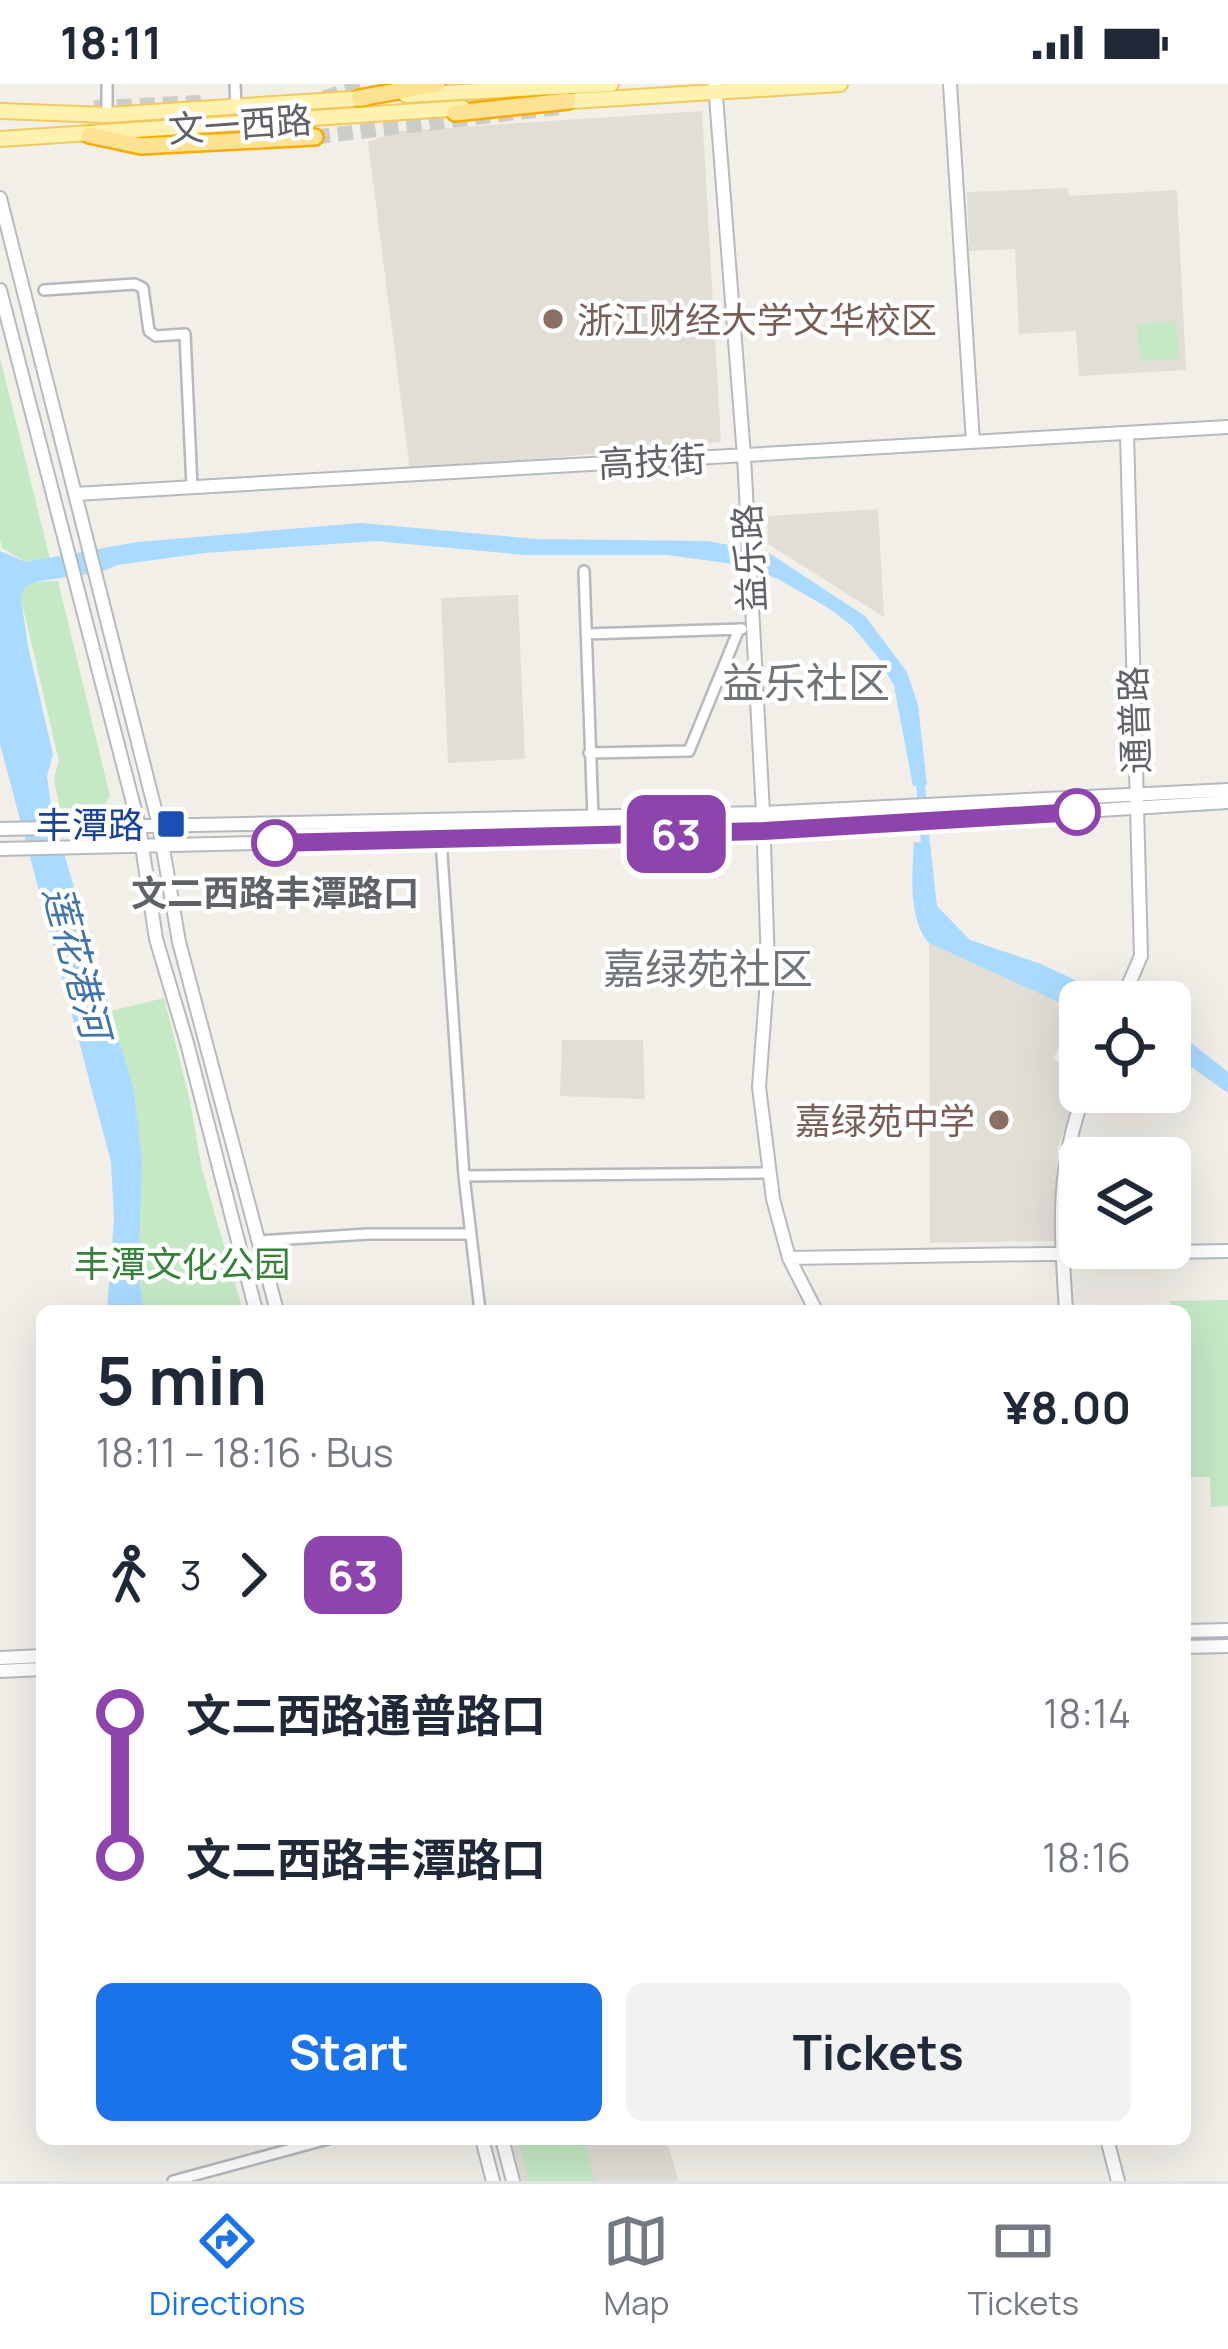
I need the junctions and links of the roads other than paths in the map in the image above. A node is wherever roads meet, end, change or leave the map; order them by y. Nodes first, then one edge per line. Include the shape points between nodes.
1 (107, 84) edge
2 (235, 84) edge
3 (436, 84) edge
4 (611, 84) edge
5 (840, 84) edge
6 (950, 84) edge
7 (716, 88) edge
8 (355, 94) edge
9 (568, 101) junction
10 (236, 107) junction
11 (0, 111) edge
12 (455, 113) dead end
13 (107, 115) junction
14 (89, 135) junction
15 (315, 137) tunnel mouth
16 (0, 140) edge
17 (0, 198) edge
18 (0, 290) edge
19 (44, 290) dead end
20 (1228, 428) edge
21 (1127, 434) junction
22 (973, 442) junction
23 (744, 456) junction
24 (192, 487) junction
25 (75, 494) junction
26 (584, 571) dead end
27 (746, 629) junction
28 (586, 634) junction
29 (589, 754) junction
30 (1228, 790) edge
31 (1137, 801) junction
32 (1228, 802) edge
33 (764, 813) junction
34 (593, 817) junction
35 (159, 825) junction
36 (140, 826) junction
37 (0, 829) edge
38 (764, 831) junction
39 (441, 840) junction
40 (162, 845) junction
41 (141, 846) junction
42 (0, 849) edge
43 (1130, 981) edge
44 (770, 1173) junction
45 (464, 1176) junction
46 (471, 1234) junction
47 (258, 1241) junction
48 (1191, 1251) edge
49 (1228, 1251) edge
50 (1059, 1253) edge
51 (789, 1258) junction
52 (1064, 1269) edge
53 (254, 1305) edge
54 (275, 1305) edge
55 (479, 1305) edge
56 (813, 1305) edge
57 (1066, 1305) edge
58 (1228, 1630) edge
59 (1191, 1631) edge
60 (1228, 1646) edge
61 (1191, 1647) edge
62 (36, 1657) edge
63 (0, 1658) edge
64 (36, 1669) edge
65 (0, 1670) edge
66 (310, 2145) edge
67 (484, 2145) edge
68 (504, 2145) edge
69 (1109, 2145) edge
70 (218, 2175) edge
71 (173, 2181) edge
72 (493, 2181) edge
73 (513, 2181) edge
74 (1118, 2181) edge

1 - 13 street
2 - 10 street
3 - 8 highway
4 - 8 main road, 文一西路
5 - 7 main road, 文一西路
6 - 22 main road
7 - 9 main road, 文一西路
7 - 23 main road, 益乐路
8 - 10 main road, 文一西路
9 - 12 highway
9 - 14 main road, 文一西路
10 - 13 main road, 文一西路
11 - 13 main road, 文一西路
14 - 15 highway via 141,146
14 - 16 main road, 文一西路
17 - 25 main road
18 - 36 main road
19 - 24 street via 135,284 143,288 149,331 184,334
20 - 21 main road, 高技街
21 - 22 main road, 高技街
21 - 31 main road, 通普路
22 - 23 main road, 高技街
23 - 24 main road, 高技街
23 - 27 main road, 益乐路
24 - 25 main road, 高技街
25 - 35 main road
26 - 28 street
27 - 28 street
27 - 29 street via 689,751
27 - 33 main road, 益乐路
28 - 29 street
29 - 34 street
30 - 31 main road
31 - 32 main road
31 - 33 main road
31 - 38 main road
31 - 43 main road, 通普路 via 1141,956
33 - 34 main road
33 - 38 main road, 益乐路
34 - 35 main road
35 - 36 main road
35 - 40 main road
36 - 37 main road
36 - 41 main road
38 - 39 main road
38 - 44 main road, 益乐路 via 768,967 759,1087
39 - 40 main road
39 - 45 street
40 - 41 main road
40 - 47 main road via 179,942
41 - 42 main road
41 - 53 main road via 156,939
44 - 45 street
44 - 51 main road, 益乐路
45 - 46 street
46 - 47 street
46 - 55 street
47 - 54 main road
48 - 49 main road
50 - 51 main road
51 - 56 main road, 益乐路
52 - 57 main road
58 - 59 main road
60 - 61 main road
62 - 63 main road
64 - 65 main road
66 - 70 street
67 - 72 main road
68 - 73 main road
69 - 74 main road
70 - 71 street

